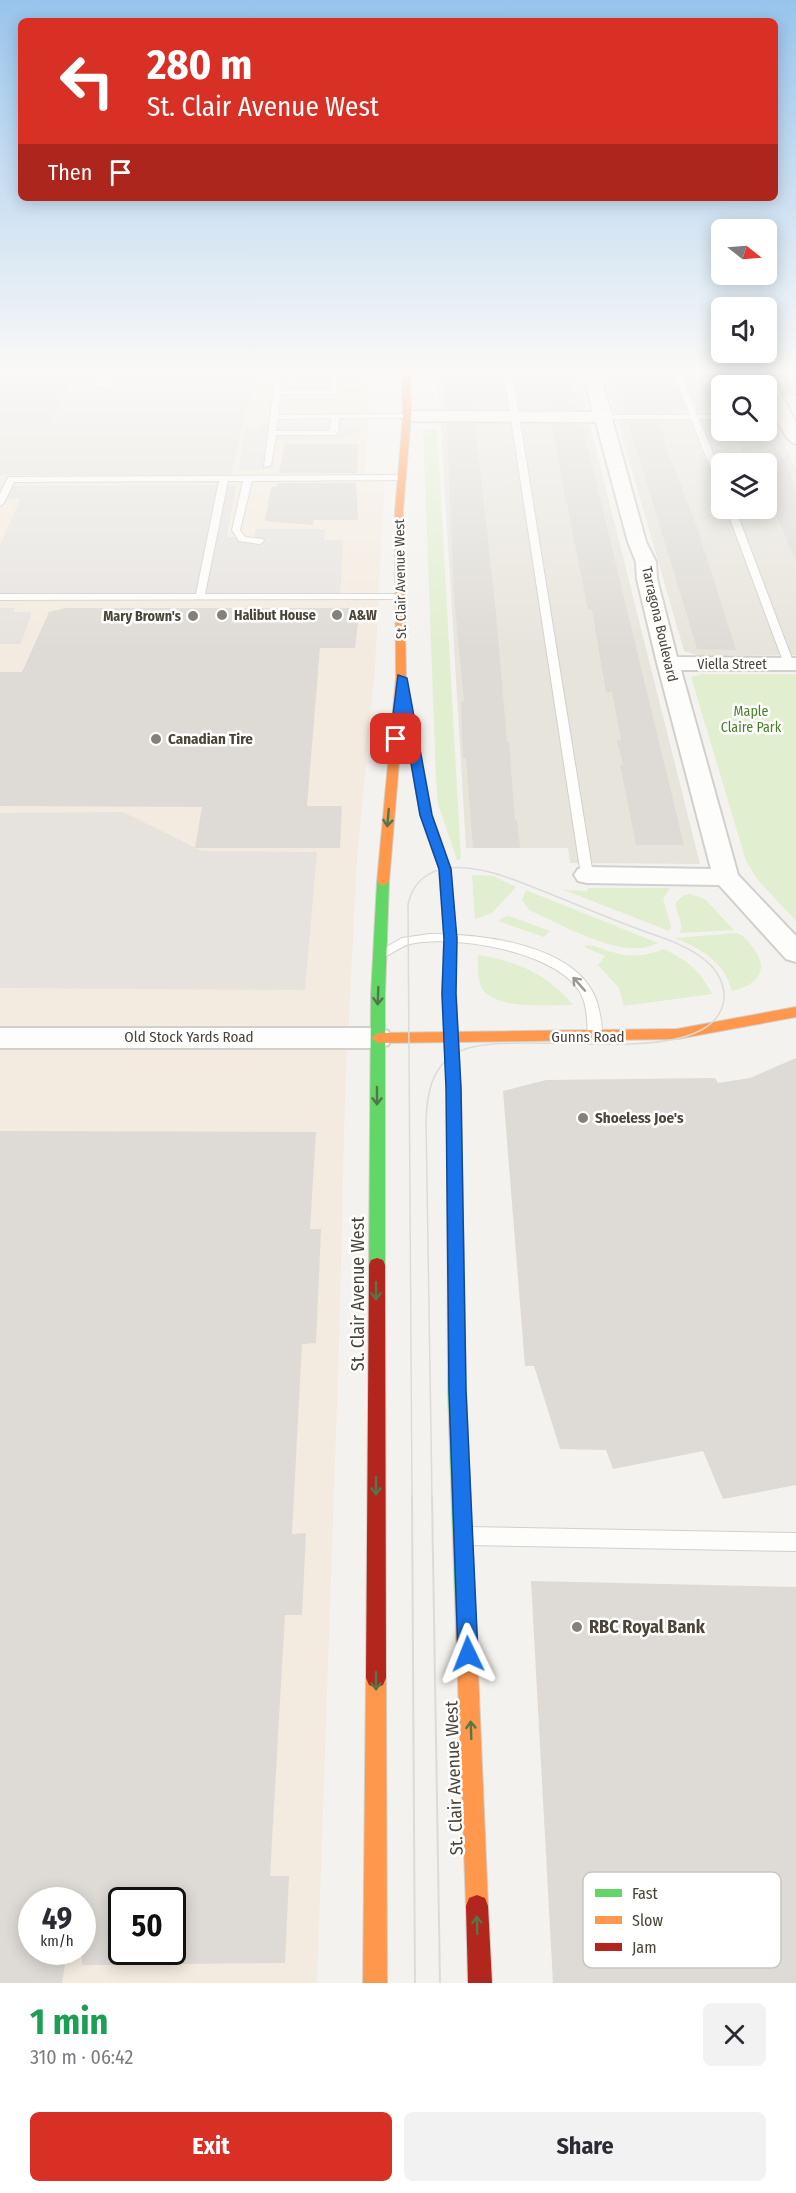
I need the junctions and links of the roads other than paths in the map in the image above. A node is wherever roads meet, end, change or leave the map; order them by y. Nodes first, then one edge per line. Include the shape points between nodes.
1 (403, 466) edge
2 (523, 466) edge
3 (617, 466) edge
4 (248, 478) junction
5 (402, 478) junction
6 (224, 479) junction
7 (0, 503) edge
8 (734, 519) edge
9 (260, 541) dead end
10 (0, 597) edge
11 (200, 597) junction
12 (401, 597) junction
13 (668, 663) junction
14 (792, 664) edge
15 (401, 678) junction
16 (586, 875) joint
17 (726, 877) junction
18 (450, 939) junction
19 (796, 953) edge
20 (380, 954) junction
21 (796, 1012) edge
22 (451, 1037) junction
23 (0, 1038) edge
24 (378, 1038) junction
25 (595, 1038) junction
26 (464, 1536) junction
27 (796, 1542) edge
28 (375, 1983) edge
29 (480, 1983) edge

1 - 5 main road, St. Clair Avenue West
2 - 16 lane
3 - 13 street, Tarragona Boulevard via 646,562
4 - 5 lane
4 - 6 lane
4 - 9 lane via 236,530 243,539
5 - 12 main road, St. Clair Avenue West
6 - 7 lane via 10,479
6 - 11 lane
8 - 14 lane
10 - 11 lane
11 - 12 lane
12 - 15 main road, St. Clair Avenue West
13 - 14 street, Viella Street
13 - 17 street, Tarragona Boulevard
15 - 18 main road, St. Clair Avenue West via 426,815 445,869
15 -> 20 main road, St. Clair Avenue West
16 - 17 street
17 - 19 street
18 - 20 lane via 409,940
18 - 22 main road, St. Clair Avenue West
25 -> 18 lane via 594,1010 580,983 569,973 519,950 487,941
20 -> 24 main road, St. Clair Avenue West
21 - 25 main road, Gunns Road via 677,1034
22 - 24 main road, Gunns Road
22 - 25 main road, Gunns Road
22 - 26 main road, St. Clair Avenue West via 457,1390
23 - 24 street, Old Stock Yards Road
24 -> 28 main road, St. Clair Avenue West
26 - 27 lane
29 -> 26 main road, St. Clair Avenue West

